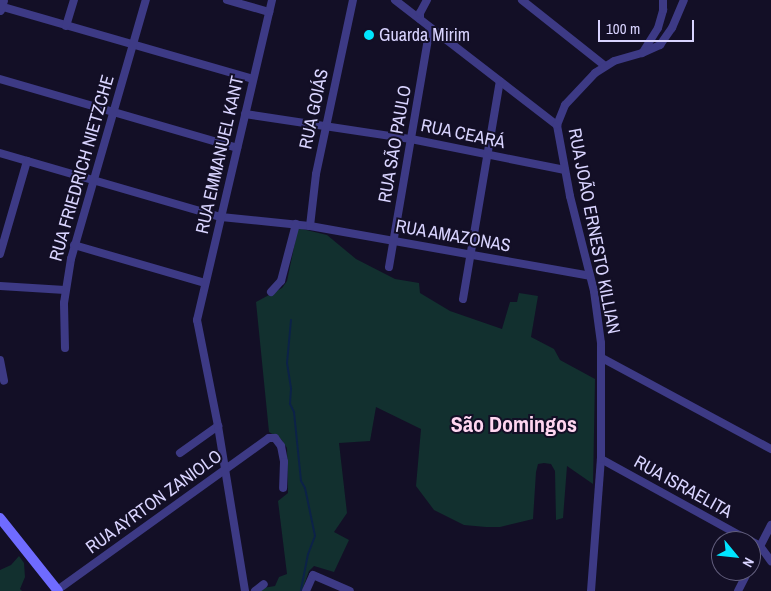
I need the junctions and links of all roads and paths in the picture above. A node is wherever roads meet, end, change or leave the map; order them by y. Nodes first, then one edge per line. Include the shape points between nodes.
1 (74, 0) edge
2 (146, 0) edge
3 (227, 0) edge
4 (272, 0) edge
5 (353, 0) edge
6 (395, 0) edge
7 (427, 0) edge
8 (522, 0) edge
9 (663, 0) edge
10 (684, 0) edge
11 (1, 6) edge
12 (269, 12) junction
13 (420, 20) junction
14 (66, 26) junction
15 (430, 27) junction
16 (133, 45) junction
17 (642, 53) junction
18 (605, 66) junction
19 (0, 79) edge
20 (254, 79) junction
21 (500, 81) junction
22 (114, 112) junction
23 (245, 114) junction
24 (557, 125) junction
25 (326, 126) junction
26 (411, 139) junction
27 (237, 148) junction
28 (0, 153) edge
29 (488, 154) junction
30 (27, 161) junction
31 (565, 170) junction
32 (93, 180) junction
33 (220, 217) junction
34 (296, 224) junction
35 (310, 226) junction
36 (394, 241) junction
37 (74, 246) junction
38 (0, 254) edge
39 (470, 254) junction
40 (389, 267) dead end
41 (590, 276) junction
42 (205, 283) junction
43 (0, 286) edge
44 (65, 290) junction
45 (271, 292) dead end
46 (463, 299) dead end
47 (65, 348) dead end
48 (602, 358) junction
49 (0, 360) edge
50 (4, 381) dead end
51 (218, 426) junction
52 (771, 449) edge
53 (180, 453) dead end
54 (601, 459) junction
55 (225, 470) junction
56 (283, 488) dead end
57 (0, 518) edge
58 (771, 525) edge
59 (733, 531) edge
60 (761, 544) edge
61 (761, 547) edge
62 (771, 560) edge
63 (43, 572) junction
64 (264, 584) dead end
65 (50, 591) edge
66 (57, 591) edge
67 (245, 591) edge
68 (255, 591) edge
69 (306, 591) edge
70 (350, 591) edge
71 (591, 591) edge

1 - 14 street
2 - 16 street, RUA FRIEDRICH NIETZCHE
3 - 12 street
4 - 12 street, RUA EMMANUEL KANT
5 - 25 street, RUA GOIÁS
6 - 13 street
7 - 13 street
8 - 18 street
9 - 17 street via 658,28
10 - 17 street, RUA JOÃO ERNESTO KILLIAN via 665,40
11 - 14 street
12 - 20 street, RUA EMMANUEL KANT
13 - 15 street
14 - 16 street
15 - 21 street
15 - 26 street, RUA SÃO PAULO
16 - 20 street
16 - 22 street, RUA FRIEDRICH NIETZCHE
17 - 18 street, RUA JOÃO ERNESTO KILLIAN
18 - 24 street, RUA JOÃO ERNESTO KILLIAN via 571,97 561,111
19 - 22 street
20 - 23 street, RUA EMMANUEL KANT
21 - 24 street
21 - 29 street
22 - 27 street
22 - 32 street, RUA FRIEDRICH NIETZCHE
23 - 25 street, RUA CEARÁ
23 - 27 street, RUA EMMANUEL KANT
24 - 31 street, RUA JOÃO ERNESTO KILLIAN
25 - 26 street, RUA CEARÁ
25 - 35 street, RUA GOIÁS
26 - 29 street, RUA CEARÁ
26 - 36 street, RUA SÃO PAULO
27 - 33 street, RUA EMMANUEL KANT
28 - 30 street, RUA AMAZONAS
29 - 31 street, RUA CEARÁ
29 - 39 street
30 - 32 street, RUA AMAZONAS
30 - 38 street
31 - 41 street, RUA JOÃO ERNESTO KILLIAN
32 - 33 street, RUA AMAZONAS
32 - 37 street, RUA FRIEDRICH NIETZCHE
33 - 34 street, RUA AMAZONAS
33 - 42 street, RUA EMMANUEL KANT
34 - 35 street, RUA AMAZONAS
34 - 45 street via 281,281
35 - 36 street, RUA AMAZONAS
36 - 39 street, RUA AMAZONAS
36 - 40 street, RUA SÃO PAULO
37 - 42 street
37 - 44 street, RUA FRIEDRICH NIETZCHE
39 - 41 street, RUA AMAZONAS
39 - 46 street
41 - 48 street, RUA JOÃO ERNESTO KILLIAN
42 - 51 street, RUA EMMANUEL KANT via 197,316
43 - 44 street
44 - 47 street, RUA FRIEDRICH NIETZCHE
48 - 52 street
48 - 54 street, RUA JOÃO ERNESTO KILLIAN
49 - 50 street
51 - 53 street
51 - 55 street
54 - 59 street, RUA ISRAELITA
54 - 71 street, RUA JOÃO ERNESTO KILLIAN
55 - 56 street, RUA AYRTON ZANIOLO via 269,438 275,438 281,446 284,462
55 - 66 street, RUA AYRTON ZANIOLO
55 - 67 street
57 - 63 main road
58 - 60 street
61 - 62 street
63 - 65 main road
63 - 66 main road
64 - 68 street
69 - 70 street via 313,574

